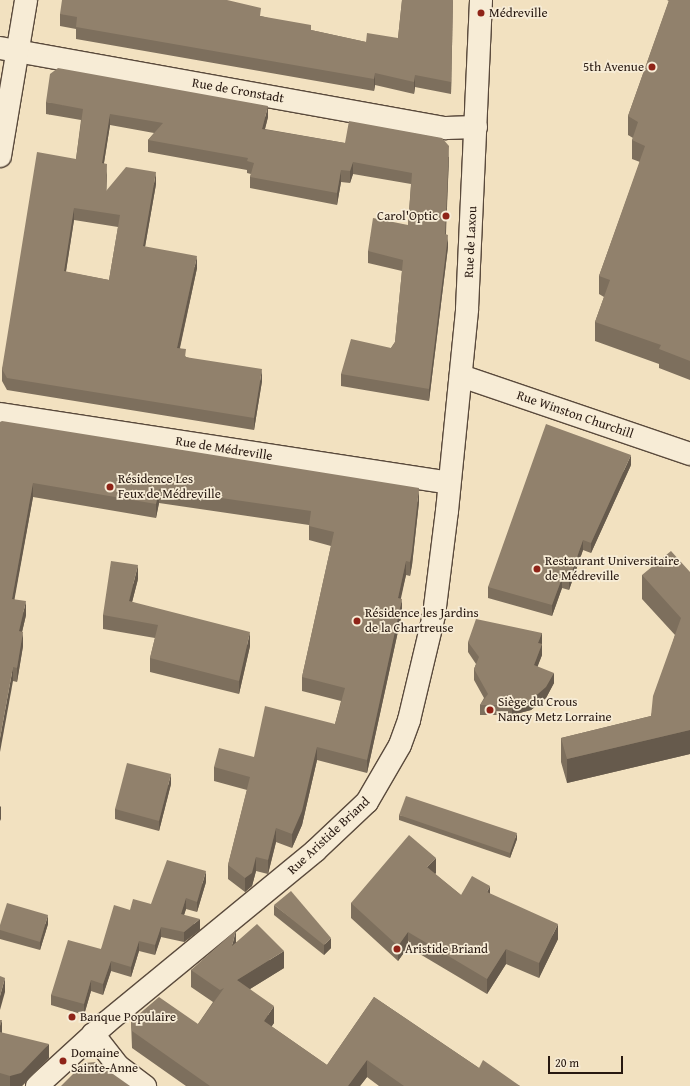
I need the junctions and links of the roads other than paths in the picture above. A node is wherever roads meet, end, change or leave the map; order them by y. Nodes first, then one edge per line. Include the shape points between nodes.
1 (26, 0) edge
2 (481, 0) edge
3 (9, 50) edge
4 (476, 127) junction
5 (0, 156) edge
6 (461, 376) junction
7 (0, 414) edge
8 (690, 454) edge
9 (449, 483) junction
10 (93, 1034) junction
11 (37, 1086) edge
12 (145, 1086) edge

1 - 3 main road
2 - 4 main road, Rue de Laxou
3 - 4 main road, Rue de Cronstadt via 446,128
3 - 5 main road
4 - 6 main road, Rue de Laxou
6 - 8 main road, Rue Winston Churchill
6 - 9 main road, Rue de Laxou
7 - 9 main road, Rue de Médreville
9 - 10 main road, Rue Aristide Briand via 434,615 410,720 375,792 315,851
10 - 11 main road, Rue Aristide Briand
10 - 12 main road via 118,1066

